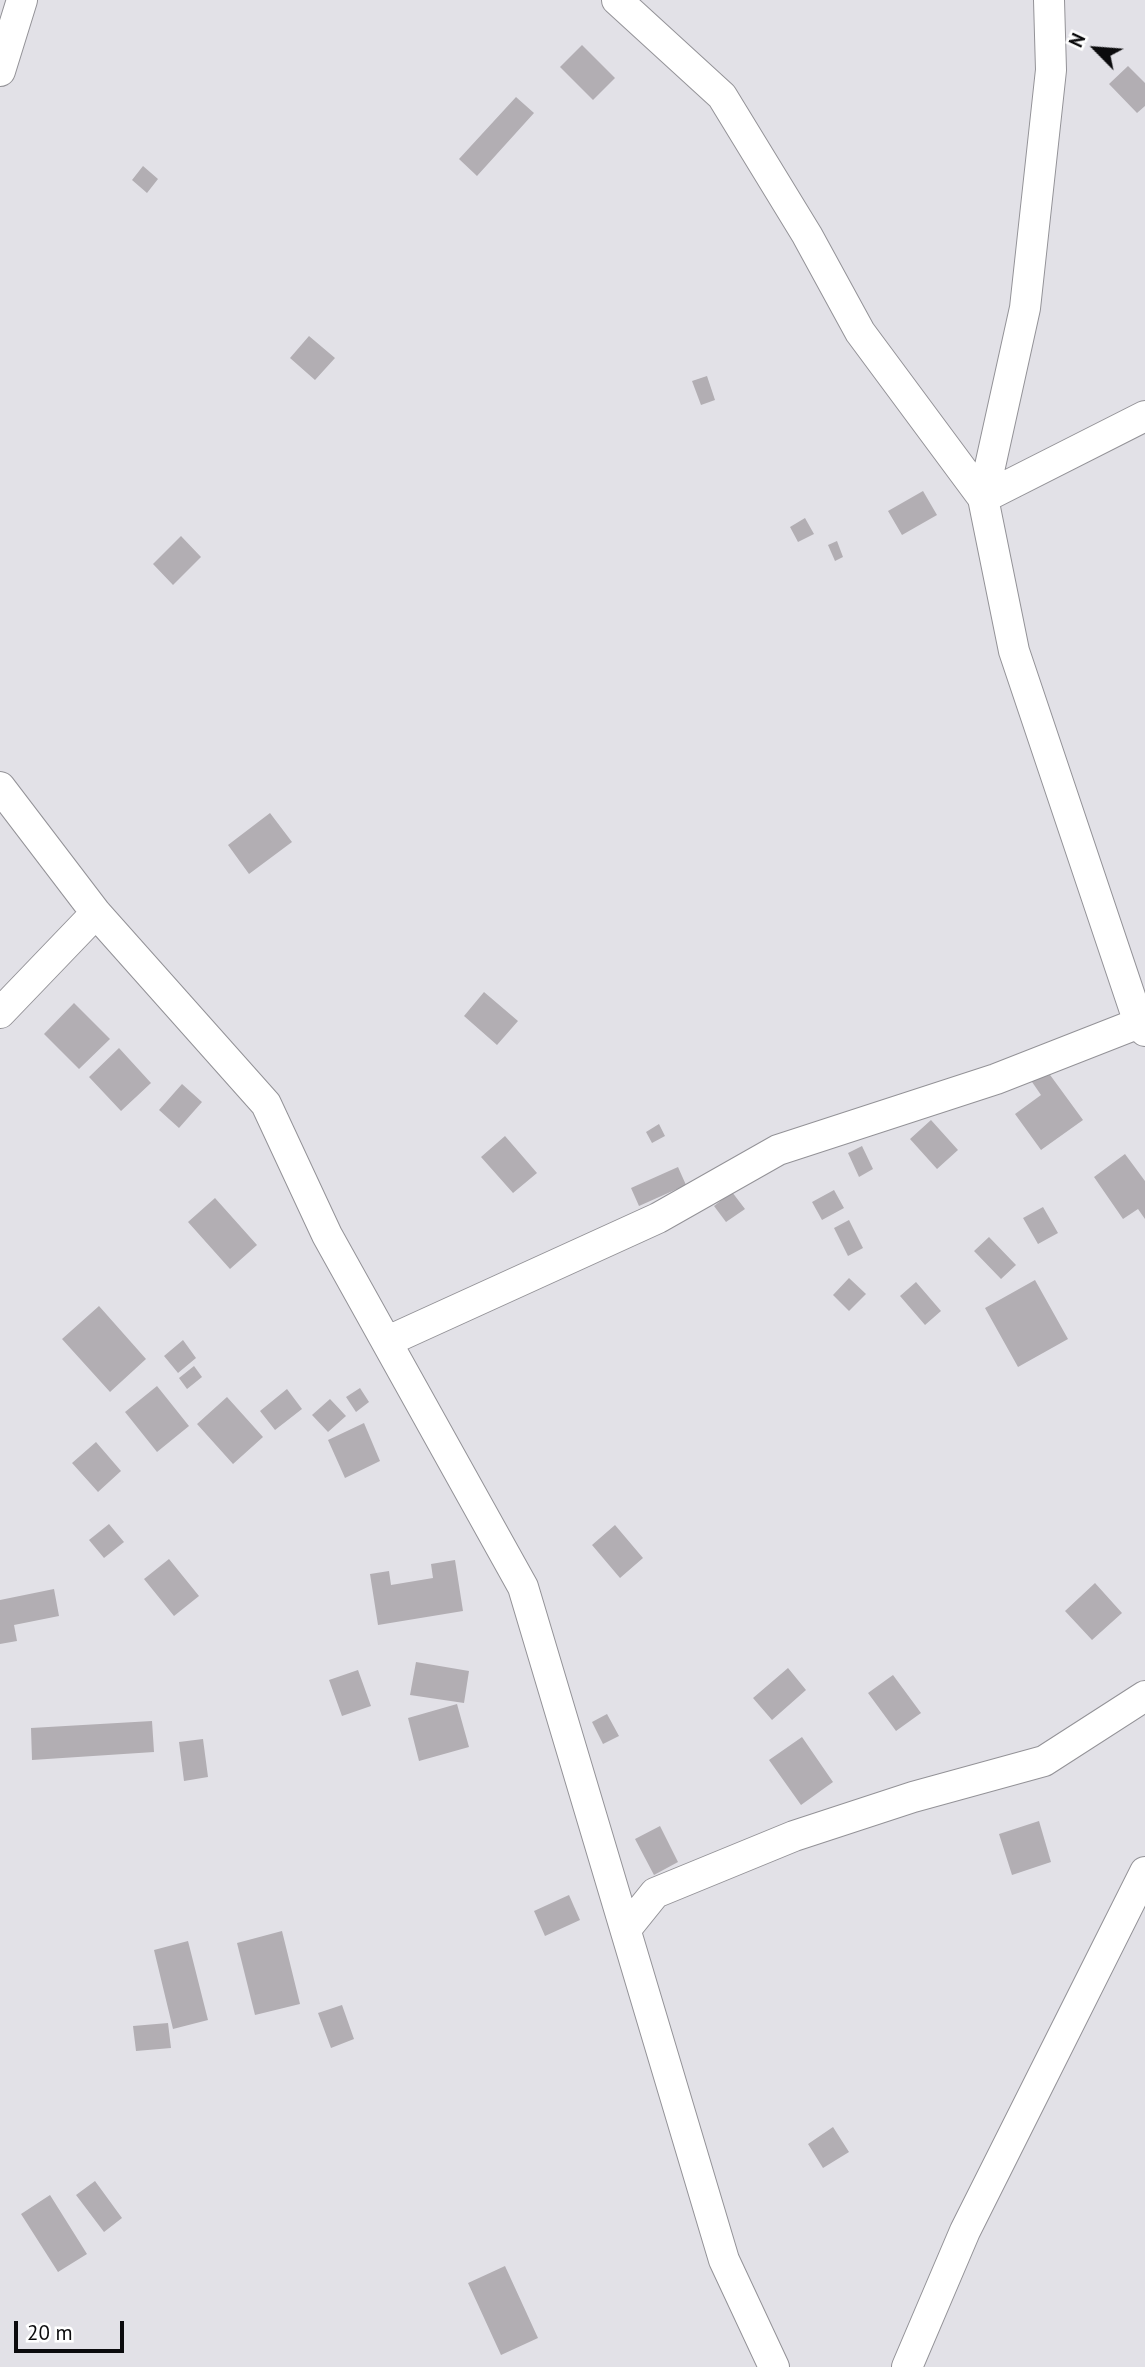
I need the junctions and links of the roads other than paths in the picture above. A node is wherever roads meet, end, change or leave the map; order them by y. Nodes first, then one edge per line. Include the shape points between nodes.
1 (22, 0) edge
2 (617, 0) edge
3 (1049, 0) edge
4 (0, 71) edge
5 (1145, 416) edge
6 (983, 498) junction
7 (0, 787) edge
8 (96, 913) junction
9 (0, 1013) edge
10 (1142, 1027) edge
11 (388, 1341) junction
12 (1145, 1696) edge
13 (1145, 1872) edge
14 (626, 1929) junction
15 (774, 2367) edge
16 (907, 2367) edge

1 - 4 street
2 - 6 street via 722,96 860,332
3 - 6 street via 1051,71 1025,308
5 - 6 street
6 - 10 street via 1014,651
7 - 8 street
8 - 9 street
8 - 11 street via 266,1104 327,1235
10 - 11 street via 778,1150 657,1218
11 - 14 street via 523,1587
12 - 14 street via 1044,1761 794,1836 656,1893
13 - 16 street via 976,2207
14 - 15 street via 724,2260

